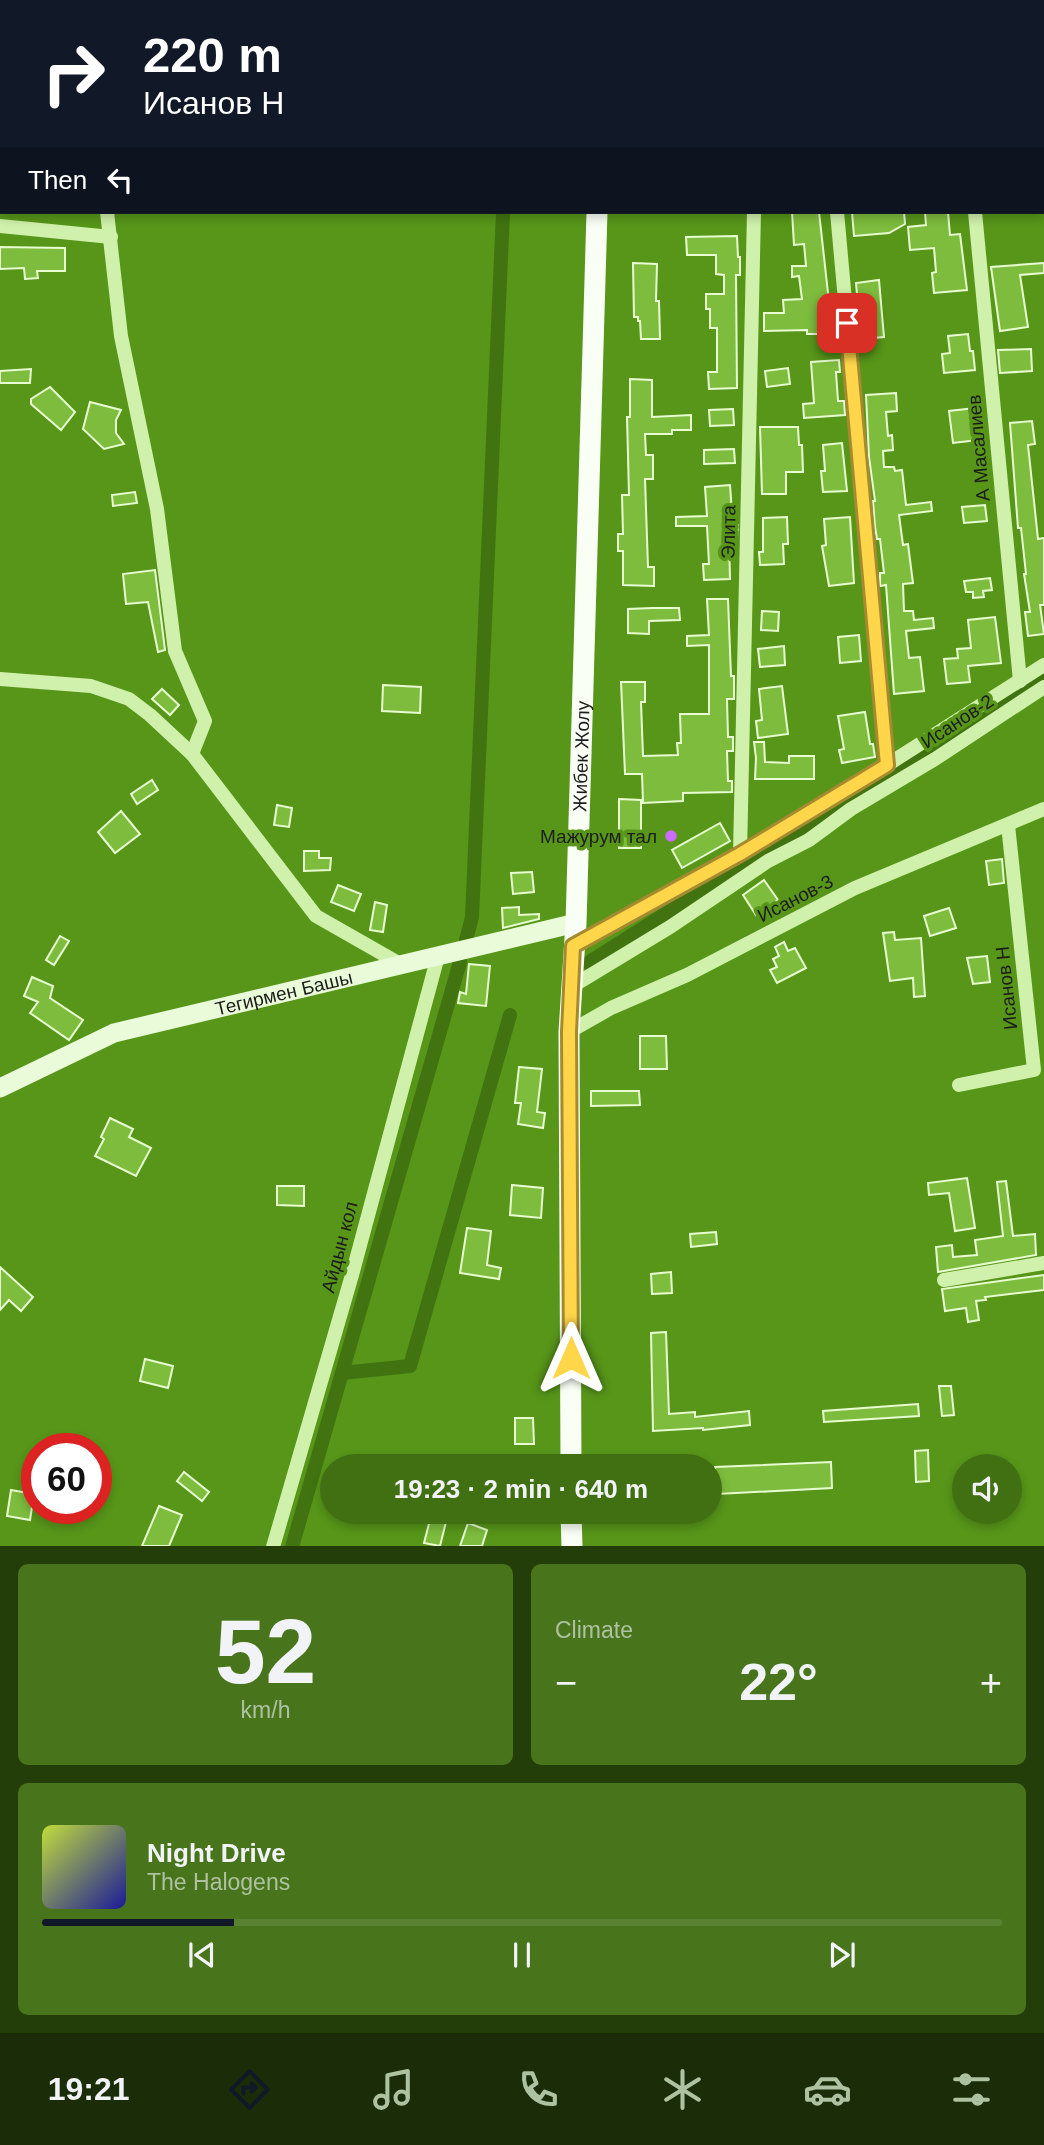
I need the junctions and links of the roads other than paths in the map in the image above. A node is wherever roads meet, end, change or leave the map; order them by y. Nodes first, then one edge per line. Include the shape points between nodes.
1 (107, 214) edge
2 (597, 214) edge
3 (754, 214) edge
4 (837, 214) edge
5 (975, 214) edge
6 (0, 226) edge
7 (111, 237) junction
8 (1044, 666) edge
9 (0, 680) edge
10 (1020, 681) junction
11 (1044, 687) edge
12 (192, 754) junction
13 (887, 765) junction
14 (1044, 809) edge
15 (1008, 825) junction
16 (740, 854) junction
17 (576, 923) junction
18 (573, 946) junction
19 (438, 956) junction
20 (402, 965) junction
21 (571, 987) junction
22 (569, 1032) junction
23 (959, 1085) dead end
24 (0, 1088) edge
25 (1044, 1263) edge
26 (944, 1280) dead end
27 (571, 1454) edge
28 (571, 1524) edge
29 (273, 1546) edge
30 (572, 1546) edge

1 - 7 street
2 - 17 main road, Жибек Жолу
3 - 16 street, Элита
4 - 13 street
5 - 10 street, А Масалиев
6 - 7 street
7 - 12 street via 121,336 157,509 175,651 205,721
8 - 10 street
9 - 12 street via 91,686 129,699
10 - 13 street
11 - 21 street, Исанов-2
12 - 20 street via 316,916
13 - 16 street
14 - 15 street, Исанов-3
15 - 22 street, Исанов-3 via 855,888
15 - 23 street, Исанов Н via 1034,1070
16 - 18 street
17 - 18 main road, Жибек Жолу
17 - 19 street, Тегирмен Башы
18 - 21 main road, Жибек Жолу
19 - 20 street, Тегирмен Башы
19 - 29 street, Айдын кол
20 - 24 street, Тегирмен Башы via 114,1033
21 - 22 main road, Жибек Жолу
22 - 27 main road, Жибек Жолу
25 - 26 street
28 - 30 main road

